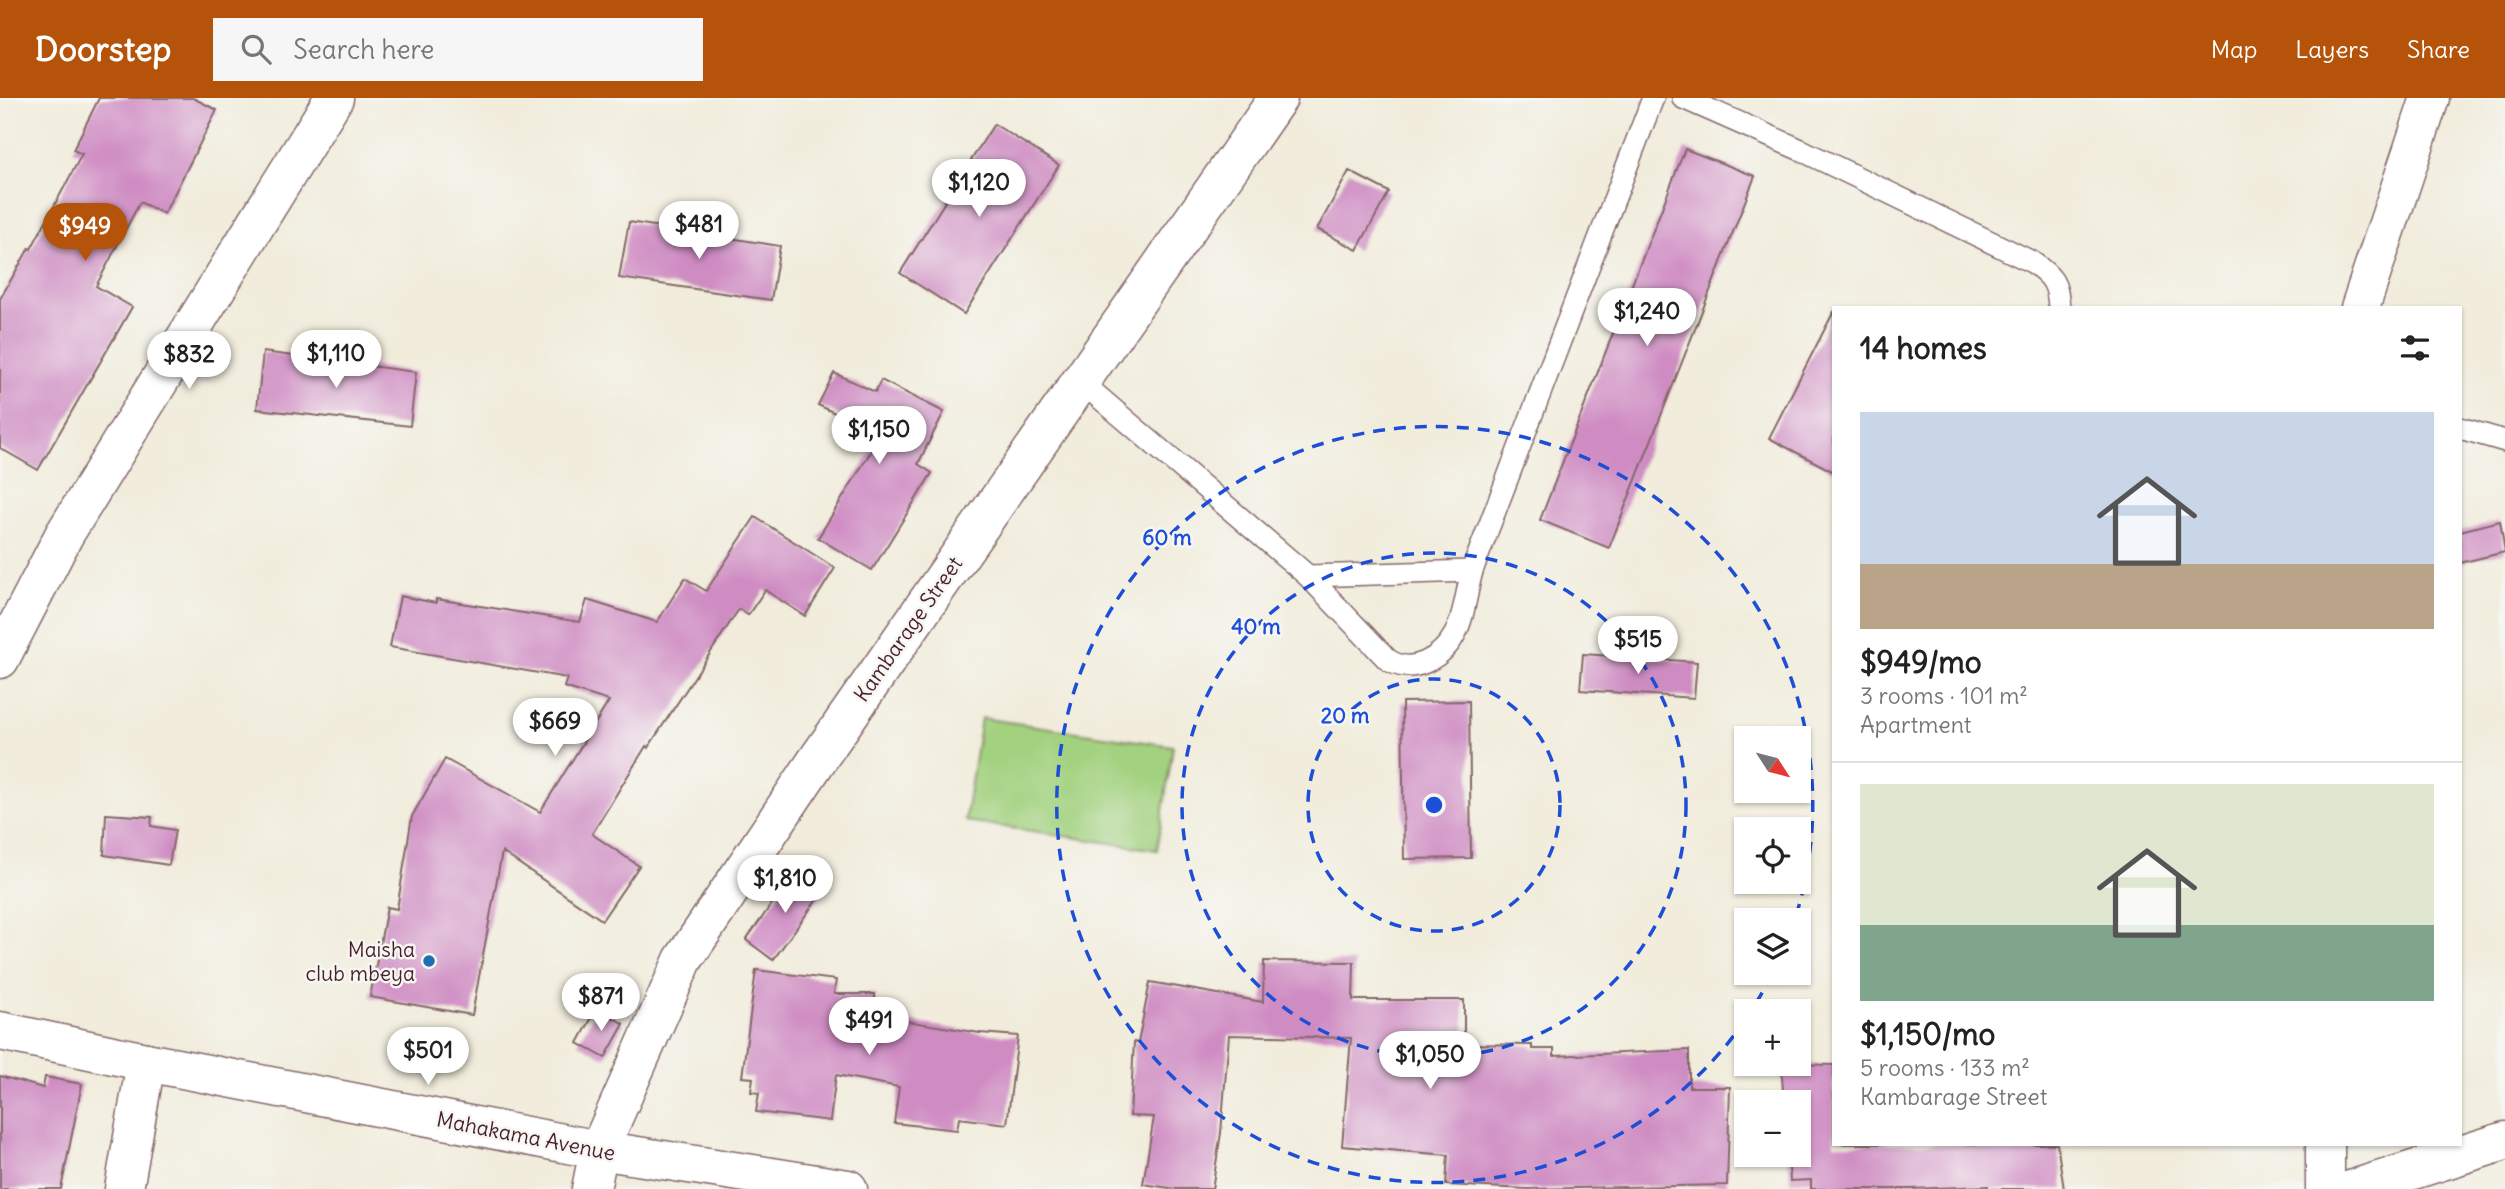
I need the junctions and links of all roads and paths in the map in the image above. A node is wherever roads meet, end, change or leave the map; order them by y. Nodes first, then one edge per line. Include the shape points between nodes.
1 (334, 98) edge
2 (1278, 98) edge
3 (1653, 98) edge
4 (1683, 98) edge
5 (2430, 98) edge
6 (2059, 306) edge
7 (2361, 306) edge
8 (1080, 381) junction
9 (2462, 429) edge
10 (2505, 441) edge
11 (1472, 571) junction
12 (1308, 576) junction
13 (0, 659) edge
14 (0, 1031) edge
15 (146, 1062) junction
16 (2505, 1141) edge
17 (2325, 1146) edge
18 (599, 1150) junction
19 (2443, 1153) edge
20 (124, 1189) edge
21 (591, 1189) edge
22 (848, 1189) edge
23 (2325, 1189) edge
24 (2353, 1189) edge

1 - 13 street via 64,535
2 - 8 street, Kambarage Street
3 - 11 lane
4 - 6 lane via 2032,262 2051,275
5 - 7 street
8 - 12 lane
8 - 18 street, Kambarage Street via 683,960
9 - 10 lane
11 - 12 lane
11 - 12 lane via 1455,634 1435,656 1405,668 1387,659
14 - 15 street, Mahakama Avenue
15 - 18 street, Mahakama Avenue
15 - 20 street
16 - 19 street
17 - 23 street
18 - 21 street, Kambarage Street
18 - 22 street, Mahakama Avenue
19 - 24 street

